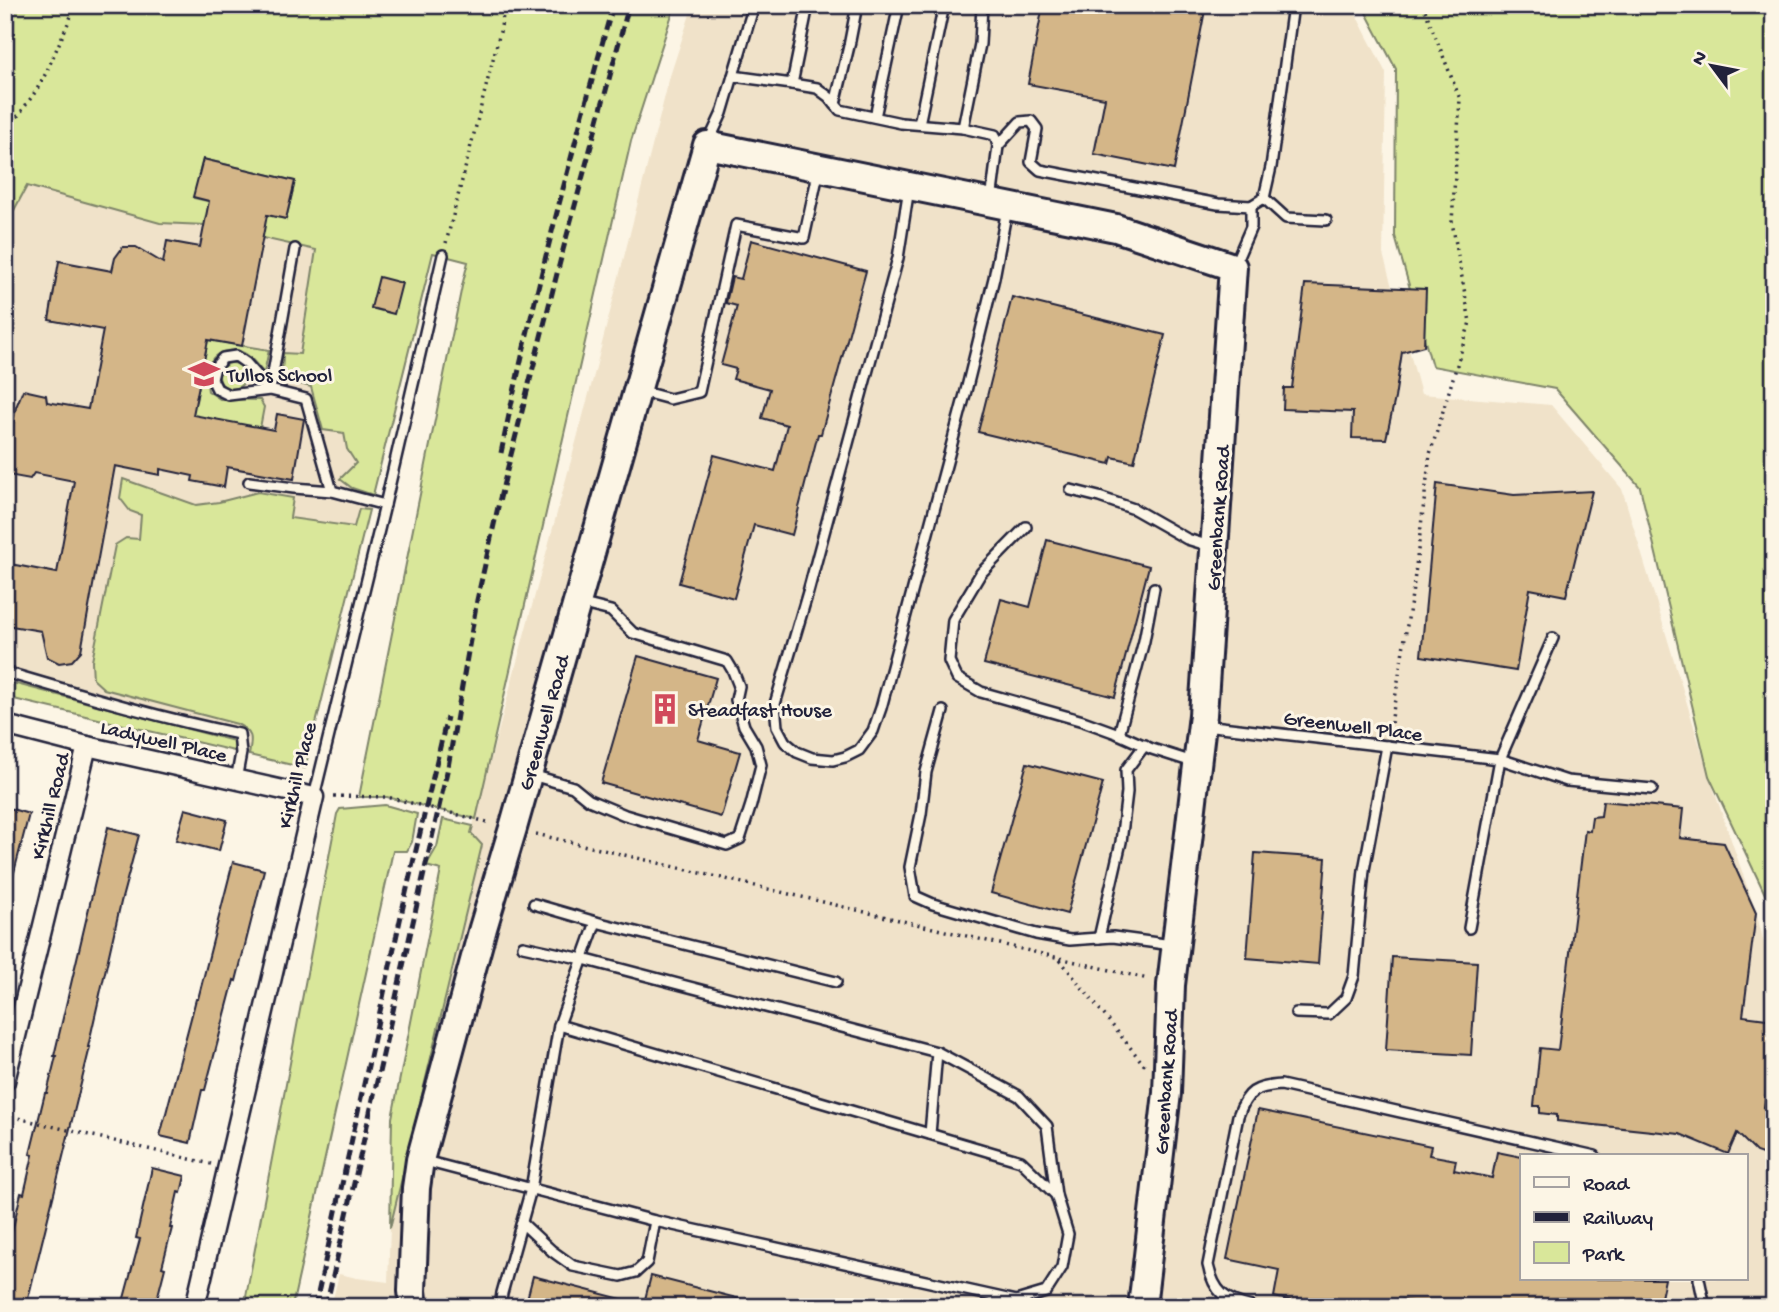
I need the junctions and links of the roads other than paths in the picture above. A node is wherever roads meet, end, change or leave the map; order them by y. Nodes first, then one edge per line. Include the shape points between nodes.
1 (754, 5) edge
2 (808, 5) edge
3 (857, 5) edge
4 (899, 5) edge
5 (944, 5) edge
6 (982, 5) edge
7 (1293, 5) edge
8 (733, 76) junction
9 (792, 84) junction
10 (835, 104) junction
11 (875, 117) junction
12 (919, 124) junction
13 (963, 128) junction
14 (707, 145) junction
15 (998, 146) junction
16 (820, 168) junction
17 (909, 186) junction
18 (1264, 198) junction
19 (999, 204) junction
20 (1251, 206) junction
21 (1326, 220) dead end
22 (295, 250) dead end
23 (443, 255) road end
24 (1233, 267) junction
25 (270, 390) junction
26 (637, 390) junction
27 (249, 482) dead end
28 (1071, 490) dead end
29 (332, 491) junction
30 (385, 505) junction
31 (1026, 527) dead end
32 (1215, 547) junction
33 (1154, 588) dead end
34 (577, 603) junction
35 (1553, 638) dead end
36 (5, 671) edge
37 (943, 711) dead end
38 (5, 725) edge
39 (1202, 725) junction
40 (1119, 734) junction
41 (1145, 745) junction
42 (87, 746) junction
43 (1387, 746) junction
44 (1500, 759) junction
45 (1198, 763) junction
46 (528, 774) junction
47 (236, 780) junction
48 (1652, 789) dead end
49 (314, 797) junction
50 (534, 904) dead end
51 (596, 922) junction
52 (1469, 928) dead end
53 (1099, 938) junction
54 (523, 946) dead end
55 (1176, 946) junction
56 (583, 959) junction
57 (836, 982) dead end
58 (1296, 1013) dead end
59 (559, 1025) junction
60 (937, 1052) junction
61 (5, 1081) edge
62 (930, 1134) junction
63 (1586, 1154) edge
64 (420, 1160) junction
65 (531, 1189) junction
66 (1056, 1195) junction
67 (655, 1222) junction
68 (522, 1223) junction
69 (1699, 1280) edge
70 (1016, 1304) edge
71 (195, 1307) edge
72 (414, 1307) edge
73 (500, 1307) edge
74 (1142, 1307) edge
75 (1252, 1307) edge
76 (1705, 1307) edge

1 - 8 lane
2 - 9 lane
3 - 10 lane
4 - 11 lane
5 - 12 lane
6 - 13 lane via 980,44
7 - 18 lane
8 - 9 lane
8 - 14 lane
9 - 10 lane via 817,88
10 - 11 lane via 840,110
11 - 12 lane
12 - 13 lane
13 - 15 lane via 995,135
14 - 16 street
14 - 26 street, Greenwell Road
15 - 19 lane
15 - 20 lane via 1020,122 1031,121 1037,129 1031,162 1041,170 1218,204
16 - 17 street
16 - 26 lane via 803,238 736,225 699,392 670,399
17 - 19 street
17 - 19 lane via 898,258 775,704 777,727 785,742 812,758 833,760 859,750 873,731 881,708 994,278
18 - 20 lane
18 - 21 lane via 1286,218
19 - 24 street via 1116,228
20 - 24 lane via 1251,227
22 - 25 lane
23 - 30 lane, Kirkhill Place
24 - 32 street, Greenbank Road
25 - 25 lane via 229,395 217,389 212,379 215,367 223,358 236,356
25 - 29 lane via 306,399
26 - 34 street, Greenwell Road
27 - 29 lane
28 - 32 lane via 1134,509 1187,539
29 - 30 lane
30 - 49 lane, Kirkhill Place
31 - 40 lane via 981,573 953,620 949,661 957,678 981,692
32 - 39 street, Greenbank Road
33 - 40 lane
34 - 46 street, Greenwell Road
34 - 46 lane via 611,611 633,633 727,662 739,686 738,709 761,765 751,804 740,839 727,845 625,815 589,800 573,787
35 - 44 lane
36 - 47 lane via 111,704 239,734
37 - 53 lane via 926,772 910,867 915,896 1036,934 1070,940
38 - 42 street, Ladywell Place
39 - 43 lane, Greenwell Place
39 - 45 street, Greenbank Road
40 - 41 lane
41 - 45 lane
41 - 53 lane via 1126,770 1121,842
42 - 47 street, Ladywell Place
42 - 61 street, Kirkhill Road
43 - 44 lane, Greenwell Place
43 - 58 lane via 1364,870 1354,976 1346,998 1329,1014
44 - 48 lane, Greenwell Place via 1567,781
44 - 52 lane
45 - 55 street, Greenbank Road
46 - 64 street, Greenwell Road
47 - 49 street, Ladywell Place
49 - 71 street, Kirkhill Place
50 - 51 lane
51 - 56 lane
51 - 57 lane
53 - 55 lane
54 - 56 lane
55 - 74 street, Greenbank Road via 1167,1093
56 - 59 lane
56 - 60 lane
59 - 62 lane
59 - 65 lane
60 - 62 lane
60 - 66 lane via 1019,1096 1047,1126
62 - 66 lane via 1021,1161
63 - 75 lane via 1281,1085 1265,1087 1250,1094 1238,1116 1208,1265 1222,1294
64 - 65 lane
64 - 72 street, Greenwell Road
65 - 67 lane
65 - 68 lane
66 - 70 lane via 1068,1234 1062,1267 1046,1292
67 - 68 lane via 647,1262 636,1272 621,1276 573,1265
67 - 70 lane
68 - 73 lane
69 - 76 lane

